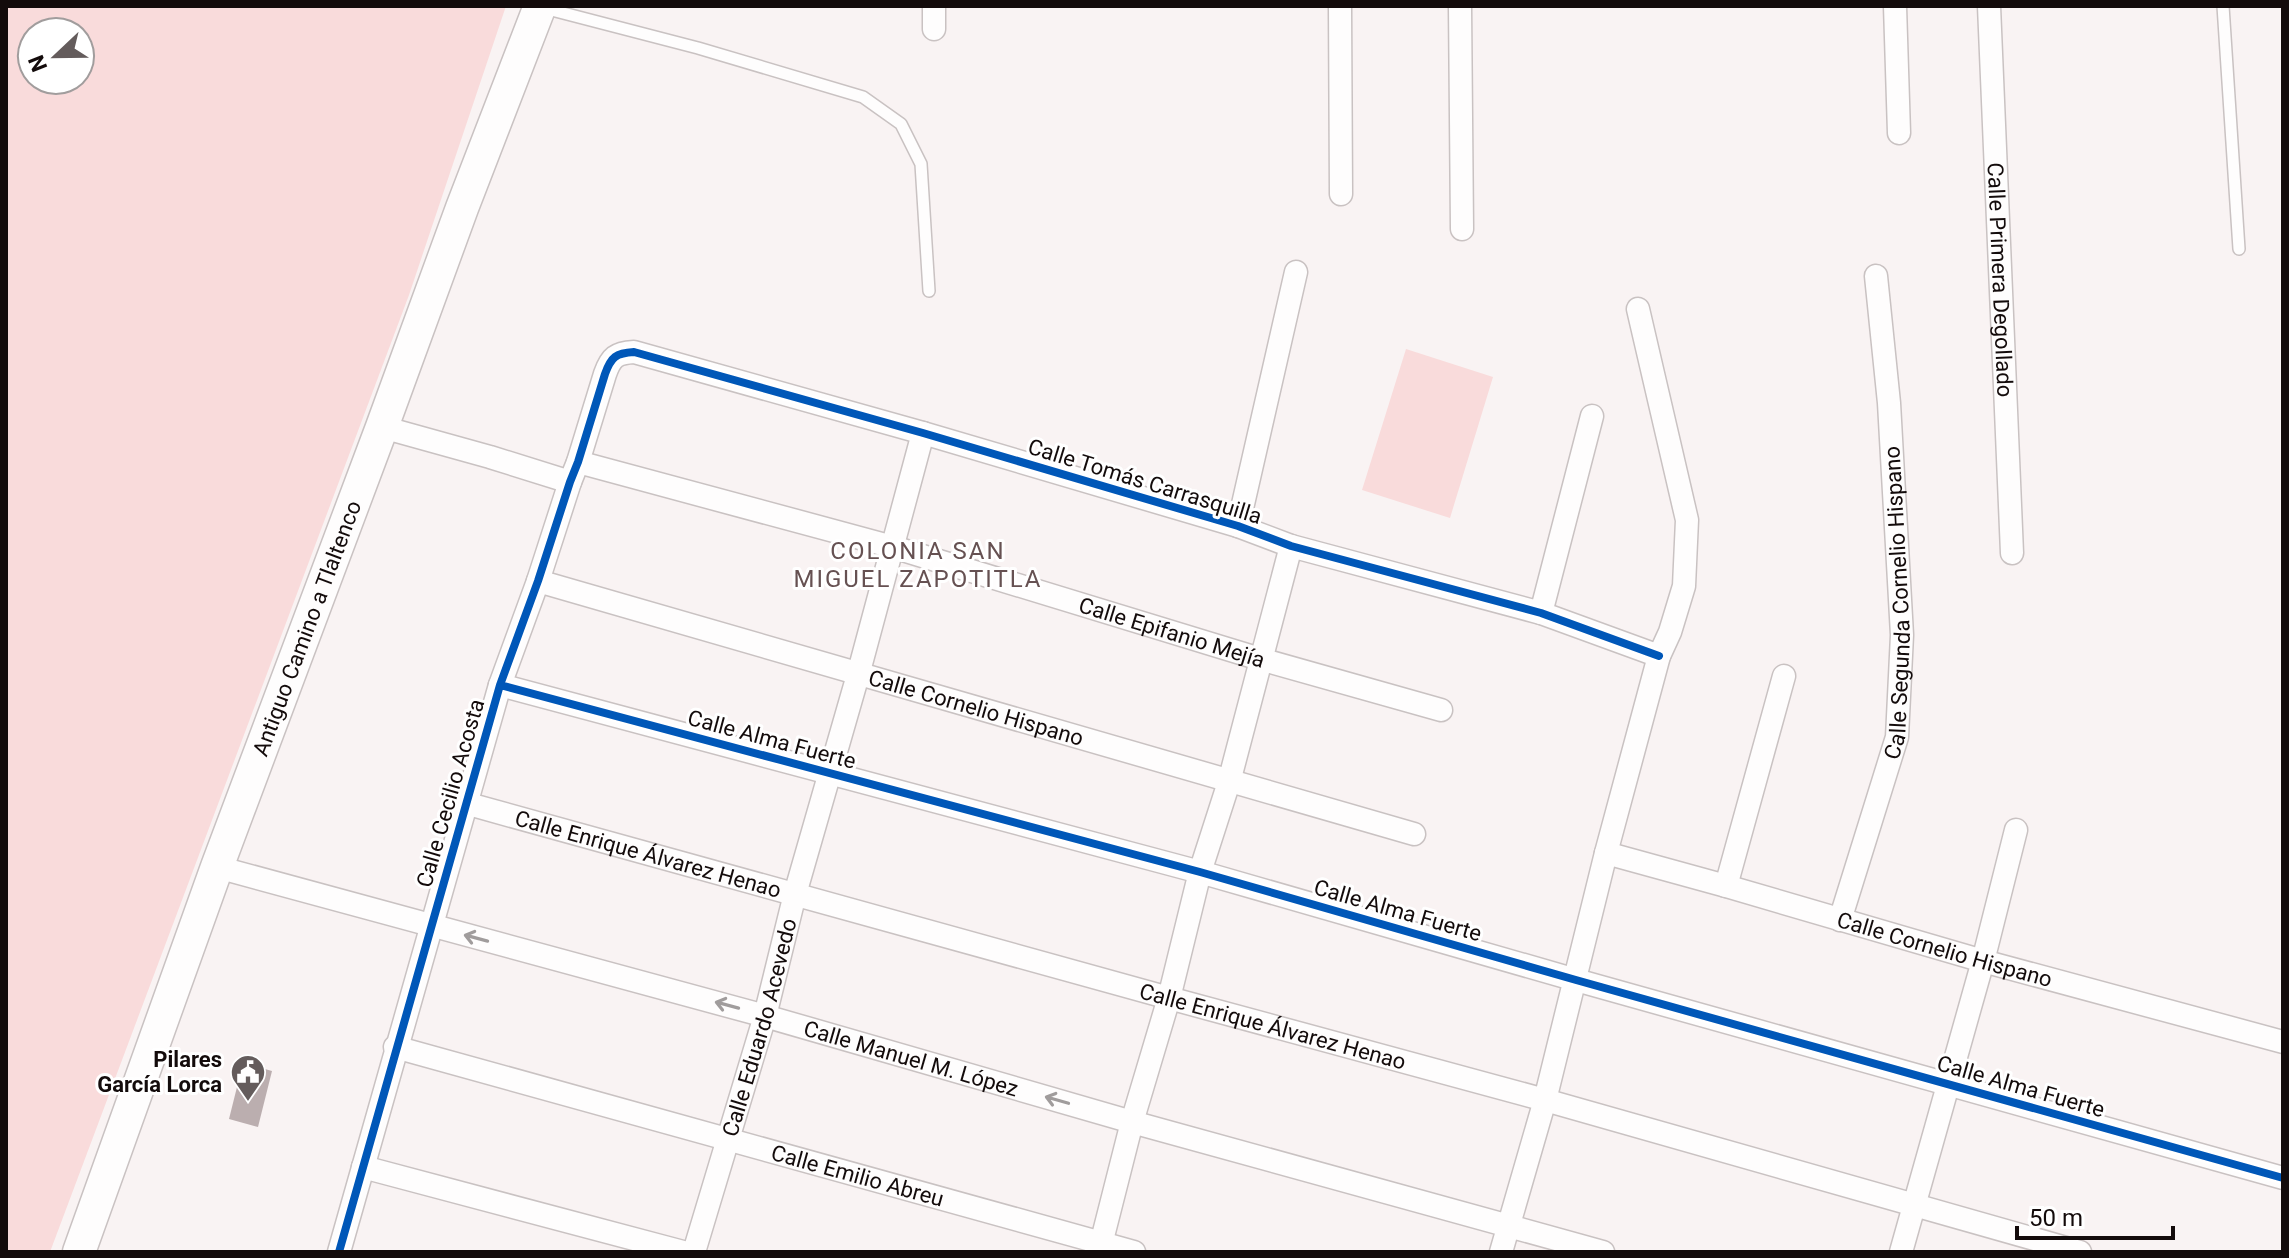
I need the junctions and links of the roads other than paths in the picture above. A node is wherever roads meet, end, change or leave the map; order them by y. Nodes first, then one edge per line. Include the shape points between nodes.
1 (1340, 6) edge
2 (1460, 6) edge
3 (1895, 6) edge
4 (1989, 6) edge
5 (2223, 6) edge
6 (540, 7) edge
7 (1899, 133) dead end
8 (1341, 194) dead end
9 (1462, 229) dead end
10 (2239, 249) dead end
11 (1296, 272) dead end
12 (1876, 276) dead end
13 (929, 291) dead end
14 (1638, 309) dead end
15 (619, 353) joint
16 (1592, 416) dead end
17 (382, 427) junction
18 (923, 433) junction
19 (574, 472) junction
20 (1238, 526) junction
21 (1291, 546) junction
22 (893, 547) junction
23 (2012, 553) dead end
24 (538, 581) junction
25 (1541, 613) junction
26 (1659, 656) junction
27 (1260, 659) junction
28 (858, 675) junction
29 (1784, 676) dead end
30 (500, 685) junction
31 (1441, 710) dead end
32 (830, 773) junction
33 (1229, 782) junction
34 (465, 803) junction
35 (2016, 830) dead end
36 (1414, 834) dead end
37 (1606, 853) junction
38 (217, 867) junction
39 (1200, 872) junction
40 (1726, 886) junction
41 (795, 894) junction
42 (1840, 920) junction
43 (430, 925) junction
44 (1983, 961) junction
45 (1576, 980) junction
46 (1169, 998) junction
47 (765, 1016) junction
48 (2283, 1042) edge
49 (395, 1047) junction
50 (1949, 1085) junction
51 (1545, 1100) junction
52 (1132, 1122) junction
53 (729, 1140) junction
54 (363, 1167) junction
55 (2283, 1178) edge
56 (1914, 1204) junction
57 (1508, 1226) junction
58 (1100, 1247) edge
59 (79, 1252) edge
60 (339, 1252) edge
61 (683, 1252) edge
62 (694, 1252) edge
63 (1134, 1252) edge
64 (1501, 1252) edge
65 (1603, 1252) edge
66 (1901, 1252) edge
67 (2080, 1252) edge

1 - 8 street
2 - 9 street
3 - 7 street
4 - 23 street, Calle Primera Degollado
5 - 10 lane
6 - 13 lane via 863,97 901,124 921,164
6 - 17 street, Antiguo Camino a Tlaltenco
11 - 20 street
12 - 42 street, Calle Segunda Cornelio Hispano via 1902,619 1899,712 1897,737
14 - 26 street via 1687,520 1684,586
15 - 18 street, Calle Tomás Carrasquilla via 634,352
15 - 19 street, Calle Cecilio Acosta via 610,360
16 - 25 street
17 - 19 street, Calle Epifanio Mejía via 490,457
17 - 38 street, Antiguo Camino a Tlaltenco
18 - 20 street, Calle Tomás Carrasquilla
18 - 22 street, Calle Eduardo Acevedo
19 - 22 street, Calle Epifanio Mejía
19 - 24 street, Calle Cecilio Acosta
20 - 21 street, Calle Tomás Carrasquilla
21 - 25 street, Calle Tomás Carrasquilla
21 - 27 street
22 - 27 street, Calle Epifanio Mejía
22 - 28 street, Calle Eduardo Acevedo
24 - 28 street, Calle Cornelio Hispano
24 - 30 street, Calle Cecilio Acosta
25 - 26 street, Calle Tomás Carrasquilla
26 - 37 street
27 - 31 street, Calle Epifanio Mejía
27 - 33 street
28 - 32 street, Calle Eduardo Acevedo
28 - 33 street, Calle Cornelio Hispano
29 - 40 street
30 - 32 street, Calle Alma Fuerte
30 - 34 street, Calle Cecilio Acosta
32 - 39 street, Calle Alma Fuerte
32 - 41 street, Calle Eduardo Acevedo
33 - 36 street, Calle Cornelio Hispano
33 - 39 street
34 - 41 street, Calle Enrique Álvarez Henao
34 - 43 street, Calle Cecilio Acosta
35 - 44 street
37 - 40 street, Calle Cornelio Hispano
37 - 45 street
38 - 43 street, Calle Manuel M. López
38 - 59 street, Antiguo Camino a Tlaltenco
39 - 45 street, Calle Alma Fuerte
39 - 46 street
40 - 42 street, Calle Cornelio Hispano
41 - 46 street, Calle Enrique Álvarez Henao
41 - 47 street, Calle Eduardo Acevedo
42 - 44 street, Calle Cornelio Hispano
47 -> 43 street, Calle Manuel M. López
43 - 49 street, Calle Cecilio Acosta
44 - 48 street, Calle Cornelio Hispano
44 - 50 street
45 - 50 street, Calle Alma Fuerte
45 - 51 street
46 - 51 street, Calle Enrique Álvarez Henao
46 - 52 street
52 -> 47 street, Calle Manuel M. López
47 - 53 street, Calle Eduardo Acevedo
49 - 53 street, Calle Emilio Abreu
49 - 54 street, Calle Cecilio Acosta
50 - 55 street, Calle Alma Fuerte
50 - 56 street
51 - 56 street, Calle Enrique Álvarez Henao
51 - 57 street
52 - 57 street, Calle Manuel M. López
52 - 58 street
53 - 58 street, Calle Emilio Abreu
53 - 62 street, Calle Eduardo Acevedo
54 - 60 street, Calle Cecilio Acosta
54 - 61 street
56 - 66 street
56 - 67 street, Calle Enrique Álvarez Henao
57 - 64 street
57 - 65 street, Calle Manuel M. López
58 - 63 street, Calle Emilio Abreu

